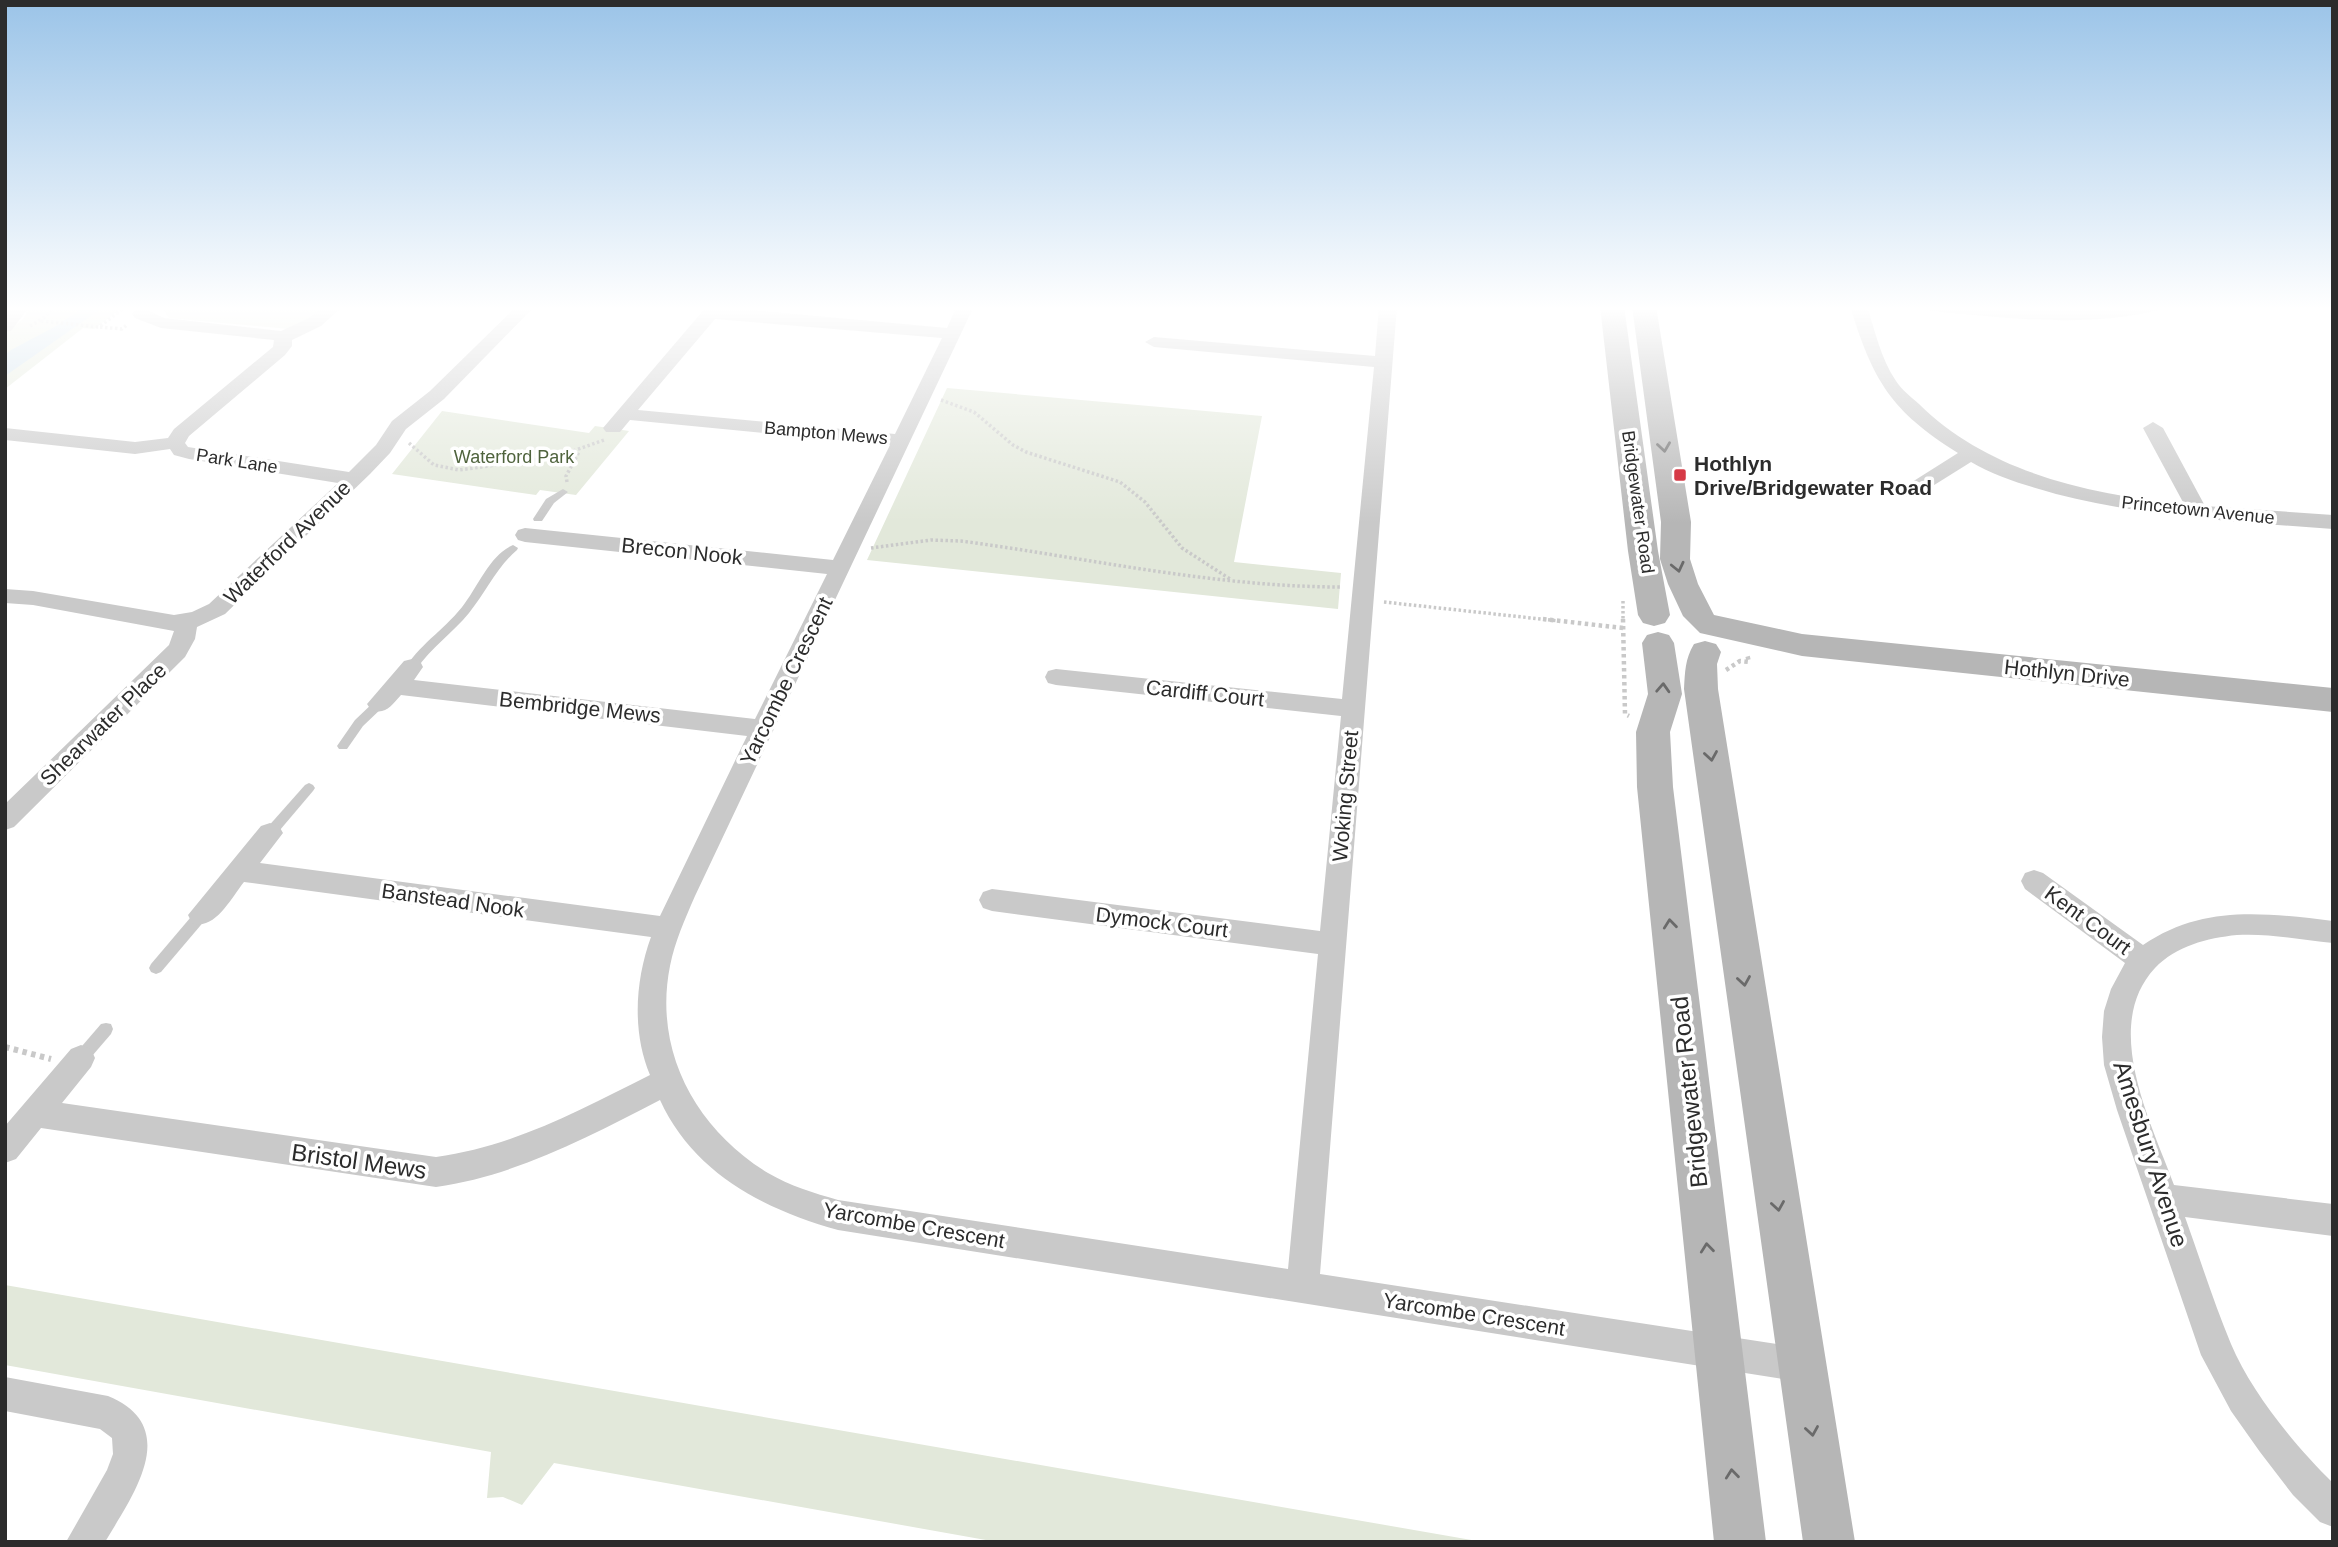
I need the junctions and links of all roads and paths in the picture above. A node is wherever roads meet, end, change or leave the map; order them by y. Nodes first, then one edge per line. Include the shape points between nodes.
1 (246, 378) edge
2 (454, 378) edge
3 (655, 378) edge
4 (931, 378) edge
5 (1382, 378) edge
6 (1621, 378) edge
7 (1654, 378) edge
8 (1886, 378) edge
9 (943, 388) dead end
10 (437, 395) junction
11 (619, 421) junction
12 (2153, 428) dead end
13 (5, 434) edge
14 (902, 440) junction
15 (407, 441) junction
16 (175, 443) junction
17 (579, 451) junction
18 (1970, 454) junction
19 (357, 474) junction
20 (563, 492) joint
21 (1908, 493) dead end
22 (2198, 511) junction
23 (2333, 522) edge
24 (525, 534) junction
25 (874, 536) dead end
26 (840, 568) junction
27 (1231, 579) junction
28 (1342, 587) dead end
29 (5, 596) edge
30 (1373, 601) dead end
31 (1623, 601) dead end
32 (187, 621) junction
33 (1623, 628) junction
34 (1656, 629) junction
35 (1707, 635) junction
36 (1747, 653) dead end
37 (412, 667) joint
38 (1056, 677) dead end
39 (1724, 680) dead end
40 (396, 687) junction
41 (2333, 701) edge
42 (379, 704) joint
43 (1353, 709) junction
44 (1625, 714) dead end
45 (764, 729) junction
46 (343, 746) dead end
47 (309, 788) dead end
48 (5, 820) edge
49 (271, 834) joint
50 (238, 871) junction
51 (2034, 881) dead end
52 (992, 900) dead end
53 (201, 915) joint
54 (668, 928) junction
55 (2333, 932) edge
56 (1332, 944) junction
57 (2143, 960) junction
58 (156, 968) dead end
59 (106, 1028) dead end
60 (5, 1047) edge
61 (78, 1062) junction
62 (666, 1082) junction
63 (35, 1113) junction
64 (5, 1149) edge
65 (2165, 1199) junction
66 (2333, 1220) edge
67 (1303, 1287) junction
68 (1719, 1352) junction
69 (1802, 1365) junction
70 (5, 1394) edge
71 (2333, 1509) edge
72 (84, 1542) edge
73 (1740, 1542) edge
74 (1829, 1542) edge

1 - 16 street, Park Lane
2 - 10 street, Waterford Avenue
3 - 11 street
4 - 14 street, Yarcombe Crescent
5 - 43 street, Woking Street
6 - 34 street, Bridgewater Road
7 -> 35 street, Bridgewater Road via 1675,522 1677,571
8 - 18 street, Princetown Avenue via 1919,419
9 - 27 path via 938,399 974,412 1027,453 1106,476 1132,490 1182,548
10 - 15 street, Waterford Avenue
10 - 19 street, Waterford Avenue via 399,425
11 - 14 street, Bampton Mews
11 - 17 path via 606,439
12 - 22 street
13 - 16 street via 135,448
14 - 26 street, Yarcombe Crescent
15 - 17 path via 434,465 448,470
15 - 19 street, Waterford Avenue
16 - 19 street, Park Lane via 189,453
17 - 20 path
18 - 21 street
18 - 22 street, Princetown Avenue via 2075,494 2142,507
19 - 32 street, Waterford Avenue via 228,600 207,615
20 - 24 lane via 550,501
22 - 23 street, Princetown Avenue
24 - 26 street, Brecon Nook
24 - 37 lane via 490,569 463,613 425,646
25 - 27 path via 868,548 961,541 1155,573
26 - 45 street, Yarcombe Crescent
27 - 28 path
29 - 32 street, Waterford Avenue via 167,622
30 - 33 path
31 - 33 path
32 - 48 street, Shearwater Place via 177,651
33 - 44 path
34 - 35 street via 1687,654
34 - 35 street via 1670,610
68 -> 34 street, Bridgewater Road via 1654,778 1653,732 1665,694
35 - 41 street, Hothlyn Drive
35 -> 69 street via 1700,689
36 - 39 path via 1749,662 1740,661 1723,671
37 - 40 street
38 - 43 street, Cardiff Court
40 - 42 street
40 - 45 street, Bembridge Mews
42 - 46 lane
43 - 56 street, Woking Street
45 - 54 street, Yarcombe Crescent
47 - 49 lane
49 - 50 street
50 - 53 street
50 - 54 street, Banstead Nook
51 - 57 street, Kent Court
52 - 56 street, Dymock Court
53 - 58 lane
54 - 62 street, Yarcombe Crescent via 651,998 657,1055
55 - 57 street, Amesbury Avenue via 2237,924 2196,930
56 - 67 street, Woking Street
57 - 65 street, Amesbury Avenue via 2122,992 2116,1036 2120,1070
59 - 61 lane
60 - 61 path
61 - 63 street
62 - 63 street, Bristol Mews via 520,1153 466,1170 436,1172
62 - 67 street, Yarcombe Crescent via 698,1136 725,1161 757,1184 811,1207 872,1221
63 - 64 street
65 - 66 street
65 - 71 street, Amesbury Avenue via 2218,1355 2272,1440
67 - 68 street, Yarcombe Crescent
68 - 69 street, Yarcombe Crescent
73 -> 68 street, Bridgewater Road
69 -> 74 street
70 - 72 street via 108,1413 128,1429 131,1454

